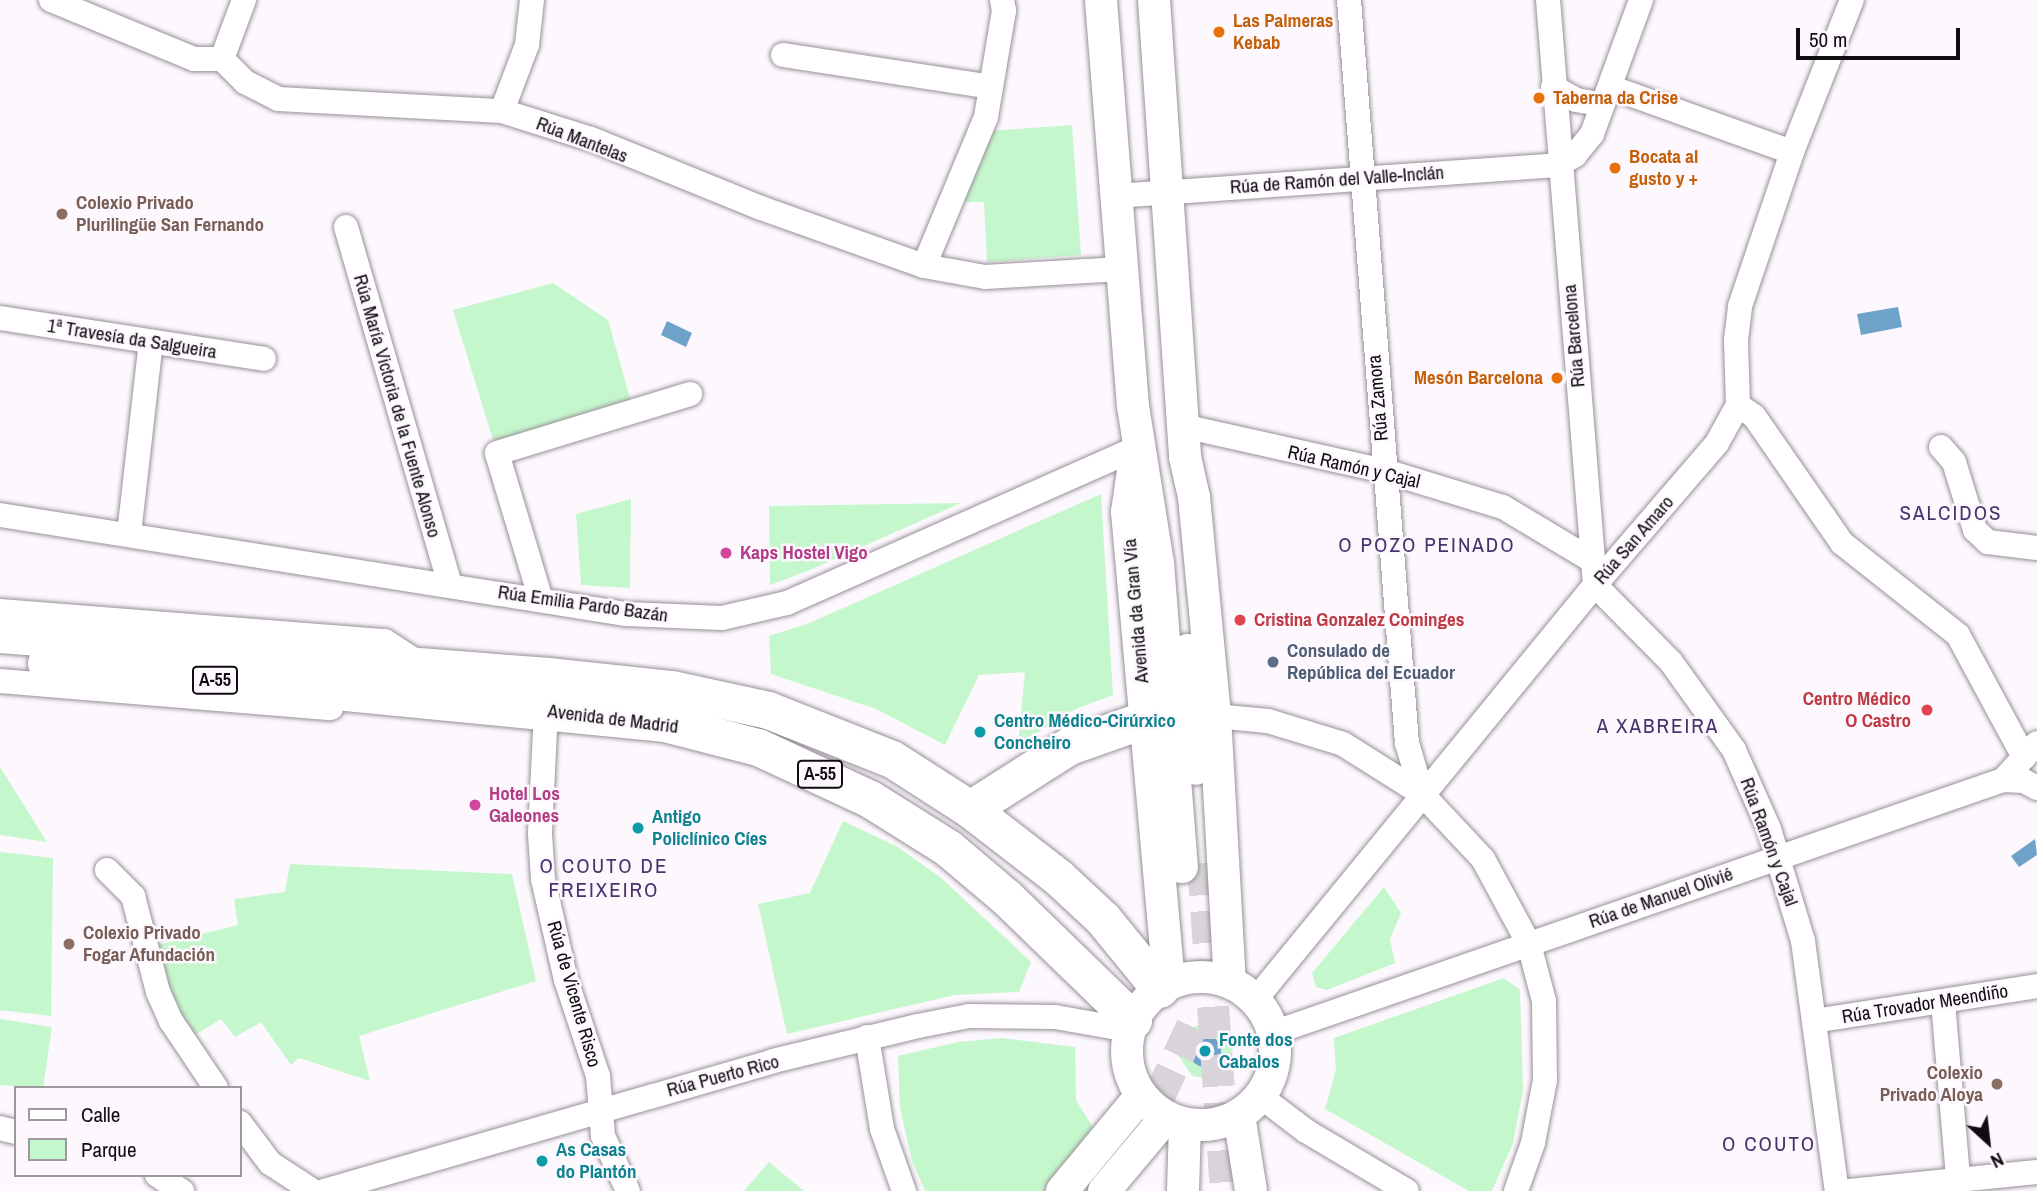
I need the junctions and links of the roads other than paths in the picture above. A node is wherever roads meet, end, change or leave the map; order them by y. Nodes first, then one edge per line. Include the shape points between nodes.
1 (51, 0) edge
2 (244, 0) edge
3 (532, 0) edge
4 (1002, 0) edge
5 (1101, 0) edge
6 (1154, 0) edge
7 (1349, 0) edge
8 (1548, 0) edge
9 (1641, 0) edge
10 (1852, 0) edge
11 (783, 55) dead end
12 (222, 59) junction
13 (1553, 87) junction
14 (991, 88) junction
15 (1606, 96) junction
16 (502, 111) junction
17 (1793, 152) junction
18 (1558, 165) junction
19 (1362, 177) junction
20 (1167, 192) junction
21 (1116, 196) junction
22 (346, 227) dead end
23 (924, 266) junction
24 (1121, 269) junction
25 (0, 318) edge
26 (151, 342) junction
27 (264, 359) dead end
28 (690, 394) dead end
29 (1738, 405) junction
30 (1183, 426) junction
31 (1941, 447) dead end
32 (1137, 448) junction
33 (1185, 457) junction
34 (1385, 471) junction
35 (0, 515) edge
36 (129, 534) junction
37 (2037, 548) edge
38 (1594, 573) junction
39 (450, 585) junction
40 (541, 600) junction
41 (0, 611) edge
42 (0, 634) edge
43 (0, 659) edge
44 (0, 681) edge
45 (429, 685) junction
46 (546, 710) junction
47 (1215, 716) junction
48 (1146, 719) junction
49 (2030, 750) edge
50 (2003, 780) junction
51 (2037, 788) edge
52 (1422, 794) junction
53 (970, 809) junction
54 (1779, 858) junction
55 (107, 870) dead end
56 (1529, 944) junction
57 (2037, 986) edge
58 (1165, 987) junction
59 (1242, 992) junction
60 (1943, 1002) junction
61 (1814, 1021) junction
62 (1131, 1025) junction
63 (1273, 1033) junction
64 (867, 1037) junction
65 (215, 1086) edge
66 (1141, 1096) junction
67 (1250, 1105) junction
68 (599, 1110) junction
69 (1176, 1120) junction
70 (242, 1126) edge
71 (2037, 1172) edge
72 (161, 1177) edge
73 (1955, 1183) edge
74 (182, 1191) edge
75 (313, 1191) edge
76 (324, 1191) edge
77 (628, 1191) edge
78 (904, 1191) edge
79 (1062, 1191) edge
80 (1104, 1191) edge
81 (1183, 1191) edge
82 (1251, 1191) edge
83 (1407, 1191) edge
84 (1516, 1191) edge
85 (1837, 1191) edge
86 (1849, 1191) edge

1 - 12 street via 194,59
2 - 12 street
3 - 16 street via 527,45
4 - 14 street
5 - 21 main road, Avenida da Gran Vía
6 - 20 main road, Avenida da Gran Vía
7 - 19 street, Rúa Zamora
8 - 13 street, Rúa Barcelona
9 - 15 street
10 - 17 street
11 - 14 street
12 - 16 street, Rúa Mantelas via 245,82 278,99
13 - 15 street via 1576,100
13 - 18 street, Rúa Barcelona
14 - 23 street via 986,117
15 - 17 street
15 - 18 street via 1592,134 1575,155
16 - 23 street, Rúa Mantelas via 591,139 761,208
17 - 29 street via 1740,306
18 - 19 street, Rúa de Ramón del Valle-Inclán
18 - 38 street, Rúa Barcelona
19 - 20 street, Rúa de Ramón del Valle-Inclán
19 - 34 street, Rúa Zamora
20 - 21 street, Rúa de Ramón del Valle-Inclán
20 - 30 main road, Avenida da Gran Vía
21 - 24 main road, Avenida da Gran Vía
22 - 39 street, Rúa María Victoria de la Fuente Alonso
23 - 24 street, Rúa Mantelas via 985,277
24 - 32 main road, Avenida da Gran Vía
25 - 26 street, 1ª Travesía da Salgueira
26 - 27 street, 1ª Travesía da Salgueira
26 - 36 street
28 - 40 street via 497,453
29 - 38 street, Rúa San Amaro via 1717,443
29 - 49 street via 1754,416 1842,543 1958,635
30 - 33 main road, Avenida da Gran Vía
30 - 34 street, Rúa Ramón y Cajal
31 - 37 street via 1954,462 1975,530 1988,542
32 - 33 main road, Avenida da Gran Vía via 1151,507 1193,865 1177,499
32 - 40 street, Rúa Emilia Pardo Bazán via 758,612 689,618
32 - 48 main road, Avenida da Gran Vía via 1127,512
33 - 47 main road, Avenida da Gran Vía via 1194,497
34 - 38 street, Rúa Ramón y Cajal via 1503,508
34 - 52 street, Rúa Zamora via 1407,743
35 - 36 street, Rúa Emilia Pardo Bazán
36 - 39 street, Rúa Emilia Pardo Bazán
38 - 52 street, Rúa San Amaro
38 - 54 street, Rúa Ramón y Cajal via 1671,662 1734,750
39 - 40 street, Rúa Emilia Pardo Bazán
41 - 45 street, Avenida de Madrid via 385,641
42 - 45 highway, Avenida de Madrid / A-55
43 - 45 highway, Avenida de Madrid / A-55
44 - 45 street via 379,712
45 - 46 highway, Avenida de Madrid / A-55
45 - 53 highway, Avenida de Madrid / A-55 via 672,689 768,710 892,759
46 - 62 highway, Avenida de Madrid / A-55 via 713,733 804,766 870,799 948,848 1006,897
46 - 68 street, Rúa de Vicente Risco via 543,879 566,980 597,1076
47 - 52 street via 1268,721 1343,744
47 - 59 main road, Avenida da Gran Vía
48 - 53 highway via 1069,746
48 - 58 main road, Avenida da Gran Vía
49 - 50 street, Rúa de Manuel Olivié
50 - 51 street via 2024,781
50 - 54 street, Rúa de Manuel Olivié
52 - 56 street via 1483,859
52 - 59 street, Rúa San Amaro via 1326,914
53 - 58 highway, Avenida de Madrid / A-55 via 1077,894
54 - 56 street, Rúa de Manuel Olivié
54 - 61 street, Rúa Ramón y Cajal via 1803,941
55 - 65 street via 133,895 158,992 171,1021
56 - 63 street, Rúa de Manuel Olivié
56 - 84 street via 1544,1001 1545,1080 1533,1143
57 - 60 street, Rúa Trovador Meendiño
58 - 59 main road via 1200,977
58 - 62 main road
59 - 63 main road
60 - 61 street, Rúa Trovador Meendiño
60 - 73 street
61 - 85 street, Rúa Ramón y Cajal
62 - 64 street, Rúa Puerto Rico via 1055,1017 969,1016
62 - 66 main road via 1126,1053 1130,1076
63 - 67 main road via 1275,1055
64 - 68 street, Rúa Puerto Rico
64 - 78 street via 882,1129
66 - 69 main road
66 - 79 main road
67 - 69 main road via 1222,1122
67 - 82 main road
67 - 83 street via 1306,1131
68 - 76 street, Rúa Puerto Rico
68 - 77 street, Rúa de Vicente Risco via 603,1136
69 - 80 main road
69 - 81 main road
70 - 75 street via 270,1163
71 - 73 street
72 - 74 street
73 - 86 street

